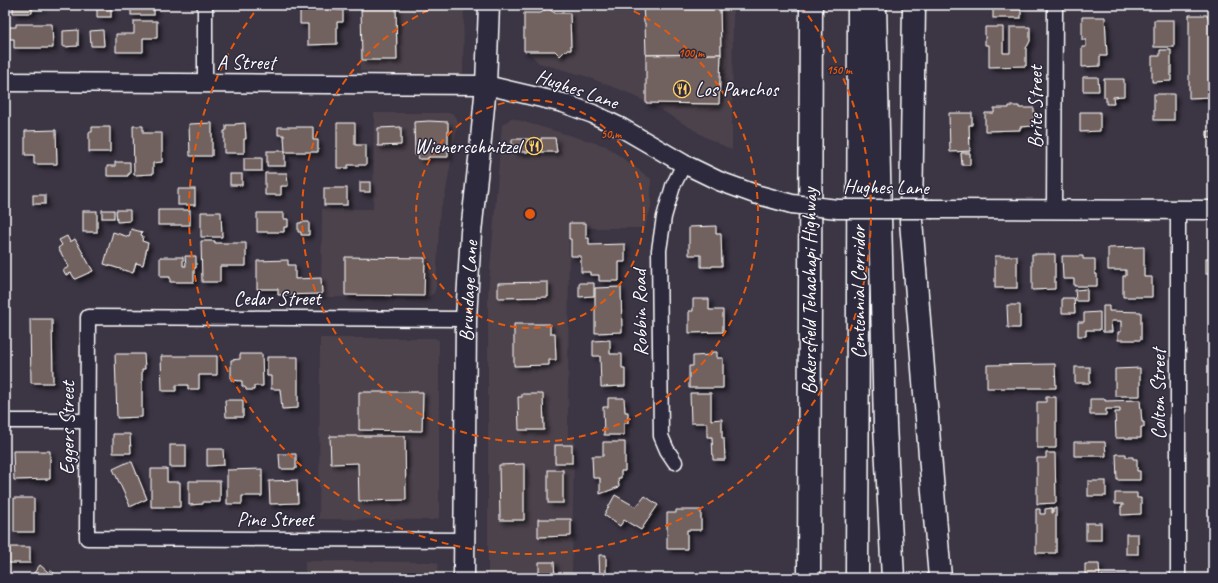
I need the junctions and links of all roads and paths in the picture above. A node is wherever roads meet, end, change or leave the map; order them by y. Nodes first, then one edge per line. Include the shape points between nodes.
1 (205, 5) edge
2 (488, 5) edge
3 (811, 5) edge
4 (859, 5) edge
5 (875, 5) edge
6 (914, 5) edge
7 (1055, 5) edge
8 (5, 82) edge
9 (204, 83) junction
10 (486, 85) junction
11 (684, 164) junction
12 (1054, 210) junction
13 (1178, 210) junction
14 (1213, 210) edge
15 (88, 317) joint
16 (466, 319) junction
17 (5, 421) edge
18 (87, 421) junction
19 (675, 462) dead end
20 (87, 538) joint
21 (464, 540) junction
22 (464, 578) edge
23 (809, 578) edge
24 (857, 578) edge
25 (893, 578) edge
26 (940, 578) edge
27 (1178, 578) edge

1 - 9 street
2 - 10 main road, Brundage Lane
3 - 23 highway, Bakersfield Tehachapi Highway
4 - 24 highway, Centennial Corridor
5 - 25 highway via 885,426
6 - 26 highway via 911,221
7 - 12 street, Brite Street
8 - 9 street, A Street
9 - 10 street, A Street
10 - 11 street, Hughes Lane via 563,103 593,114
10 - 16 main road, Brundage Lane via 471,232
11 - 12 street, Hughes Lane, bridge via 719,181 792,204 838,208
11 - 19 street, Robbin Road via 673,186 664,217 659,250 661,436 666,450
12 - 13 street, Hughes Lane
13 - 14 street, Hughes Lane
13 - 27 street, Colton Street
15 - 16 street, Cedar Street
15 - 18 street, Eggers Street
16 - 21 main road, Brundage Lane
17 - 18 street
18 - 20 street, Eggers Street
20 - 21 street, Pine Street
21 - 22 main road, Brundage Lane

